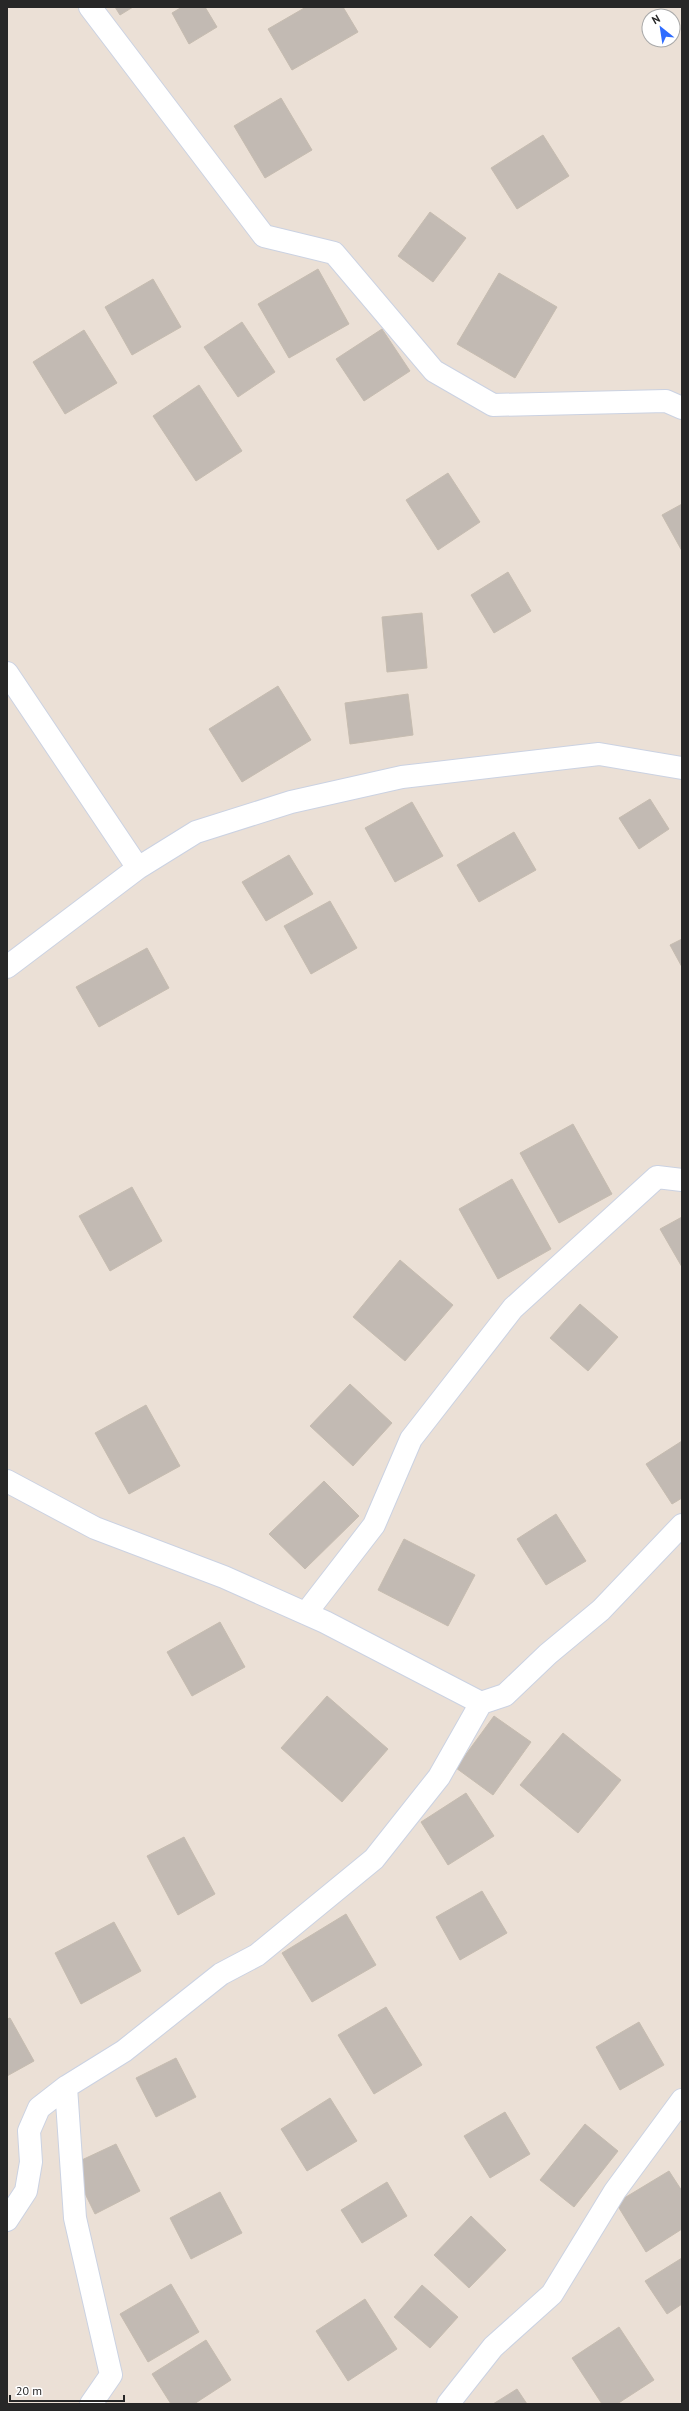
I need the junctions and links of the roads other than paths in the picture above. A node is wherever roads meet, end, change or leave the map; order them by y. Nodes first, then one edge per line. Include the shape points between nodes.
1 (90, 7) edge
2 (682, 408) edge
3 (7, 673) edge
4 (682, 768) edge
5 (138, 868) junction
6 (7, 967) edge
7 (682, 1180) edge
8 (7, 1481) edge
9 (682, 1525) edge
10 (306, 1613) junction
11 (481, 1704) junction
12 (66, 2087) junction
13 (682, 2100) edge
14 (7, 2220) edge
15 (90, 2404) edge
16 (448, 2404) edge

1 - 2 street via 264,236 334,253 434,371 493,406 666,401
3 - 5 street
4 - 5 street via 599,754 402,777 291,802 196,832
5 - 6 street
7 - 10 street via 657,1177 513,1308 411,1439 374,1525
8 - 10 street via 96,1528 224,1577
9 - 11 street via 602,1610 548,1654 505,1695
10 - 11 street
11 - 12 street via 439,1777 374,1859 257,1955 221,1974 124,2051
12 - 14 street via 39,2108 29,2131 31,2162 26,2191
12 - 15 street via 75,2218 111,2375
13 - 16 street via 615,2191 552,2294 493,2347

